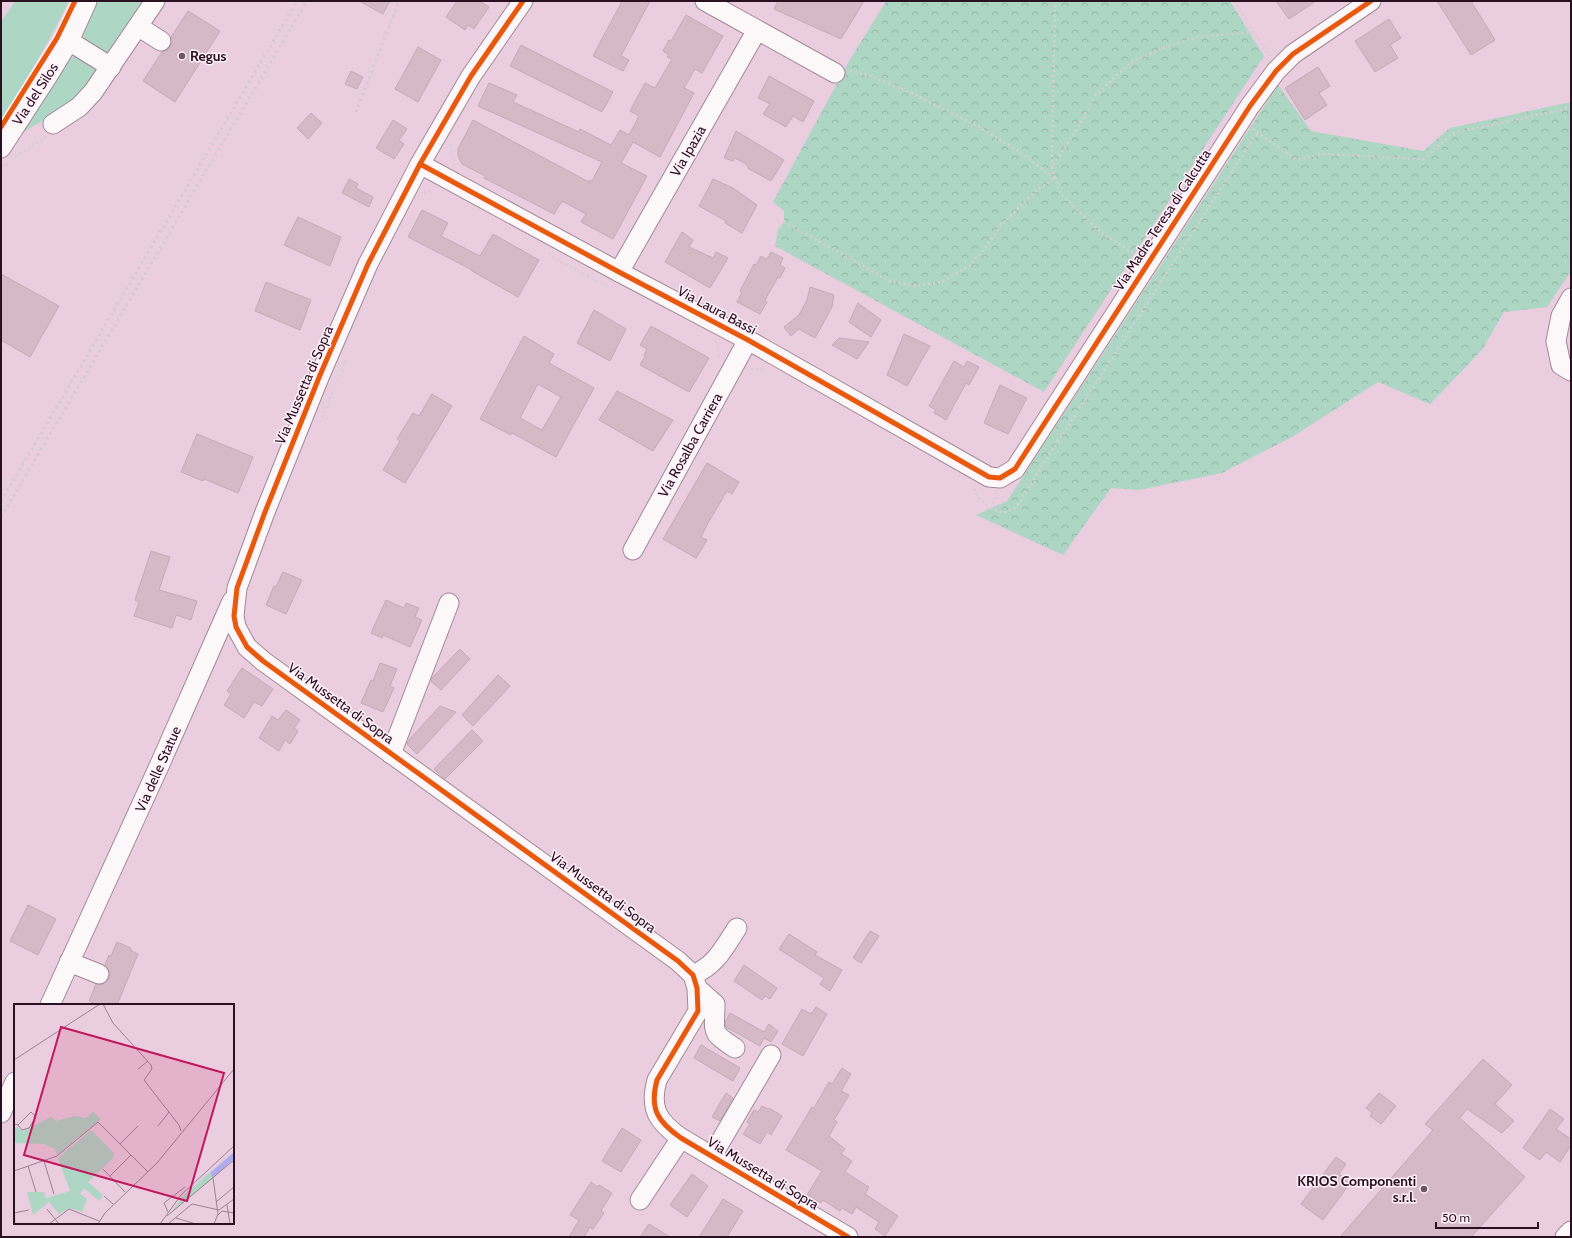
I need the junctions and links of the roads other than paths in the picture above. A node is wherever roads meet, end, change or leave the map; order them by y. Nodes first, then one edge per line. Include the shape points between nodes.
1 (87, 1) edge
2 (155, 1) edge
3 (523, 1) edge
4 (705, 1) edge
5 (1371, 1) edge
6 (139, 27) junction
7 (757, 30) junction
8 (68, 41) junction
9 (161, 42) dead end
10 (111, 67) junction
11 (840, 71) road end
12 (52, 129) road end
13 (7, 156) edge
14 (420, 164) junction
15 (617, 279) junction
16 (1571, 298) edge
17 (748, 340) junction
18 (1571, 371) edge
19 (1000, 478) joint
20 (633, 550) dead end
21 (237, 588) junction
22 (449, 603) dead end
23 (391, 754) junction
24 (737, 928) dead end
25 (70, 951) junction
26 (99, 974) dead end
27 (695, 982) junction
28 (50, 1004) edge
29 (735, 1048) dead end
30 (771, 1055) dead end
31 (14, 1084) edge
32 (1, 1113) edge
33 (681, 1138) junction
34 (712, 1156) junction
35 (640, 1200) dead end
36 (1571, 1231) edge
37 (848, 1237) edge
38 (1565, 1237) edge

1 - 8 street, Via del Silos
2 - 6 street
3 - 14 street, Via Mussetta di Sopra via 471,76
4 - 7 street
5 - 19 street, Via Madre Teresa di Calcutta via 1293,54 1276,71 1015,469
6 - 9 street
6 - 10 street
7 - 11 street
7 - 15 street, Via Ipazia
8 - 10 street
8 - 13 street, Via del Silos
10 - 12 street via 79,107
14 - 15 street, Via Laura Bassi
14 - 21 street, Via Mussetta di Sopra via 368,264 276,484
15 - 17 street, Via Laura Bassi
16 - 18 street via 1561,316 1556,341 1561,365
17 - 19 street, Via Laura Bassi via 989,477
17 - 20 street, Via Rosalba Carriera
21 - 23 street, Via Mussetta di Sopra via 234,616 236,627 247,647
21 - 25 street, Via delle Statue via 160,764
22 - 23 street, Via Mussetta di Sopra
23 - 27 street, Via Mussetta di Sopra via 678,961
24 - 27 street via 720,954
25 - 26 street
25 - 28 street, Via delle Statue
27 - 29 street, Via Mussetta di Sopra via 715,1004 714,1031 717,1036
27 - 33 street, Via Mussetta di Sopra via 698,1010 657,1080 654,1091 653,1104 658,1116 667,1128
30 - 34 street, Via Mussetta di Sopra
31 - 32 street
33 - 34 street, Via Mussetta di Sopra
33 - 35 street
34 - 37 street, Via Mussetta di Sopra
36 - 38 street

